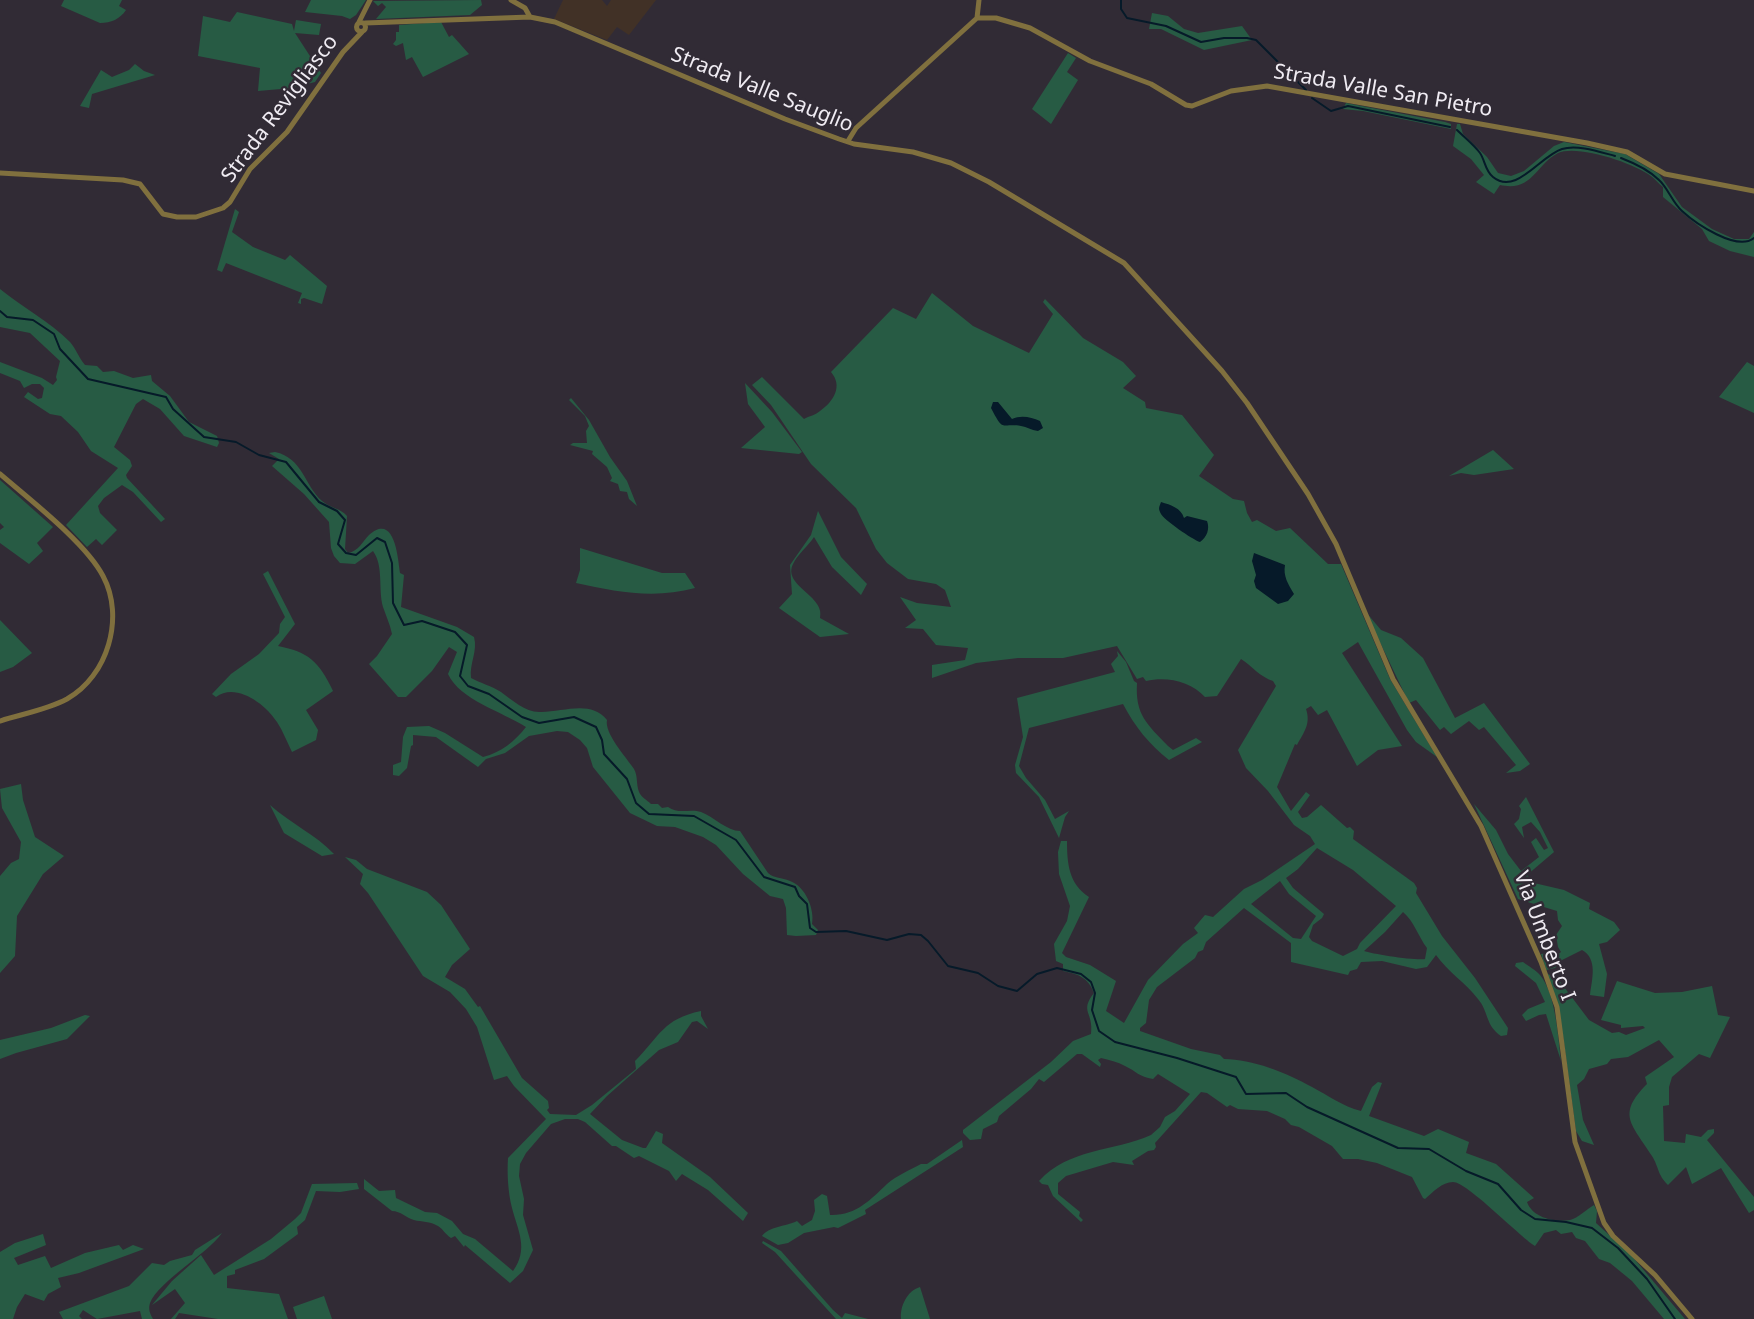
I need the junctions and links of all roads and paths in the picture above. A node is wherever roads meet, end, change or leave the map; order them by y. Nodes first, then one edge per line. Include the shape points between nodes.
1 (370, 0) edge
2 (511, 0) edge
3 (979, 0) edge
4 (530, 17) junction
5 (977, 18) junction
6 (362, 25) junction
7 (848, 141) junction
8 (0, 173) edge
9 (1754, 191) edge
10 (0, 474) edge
11 (1392, 679) joint
12 (0, 721) edge
13 (1692, 1319) edge

1 - 6 street, Strada Revigliasco
2 - 4 street
3 - 5 street
4 - 6 street, Strada Valle Sauglio
4 - 7 street, Strada Valle Sauglio via 555,22
5 - 7 street via 856,128
5 - 9 street, Strada Valle San Pietro via 996,18 1030,28 1090,61 1152,84 1186,105 1266,86 1587,143 1627,152 1665,174
6 - 8 street, Strada Revigliasco via 287,132 250,169 227,205 218,211 195,217 163,214 140,184 123,180
7 - 11 street, Strada Valle Sauglio via 951,163 1124,263 1222,371 1308,494 1336,544
10 - 12 street via 94,562 107,586 113,616 104,656 79,690 67,699
11 - 13 street, Via Umberto I via 1481,826 1541,962 1557,1007 1575,1142 1604,1223

